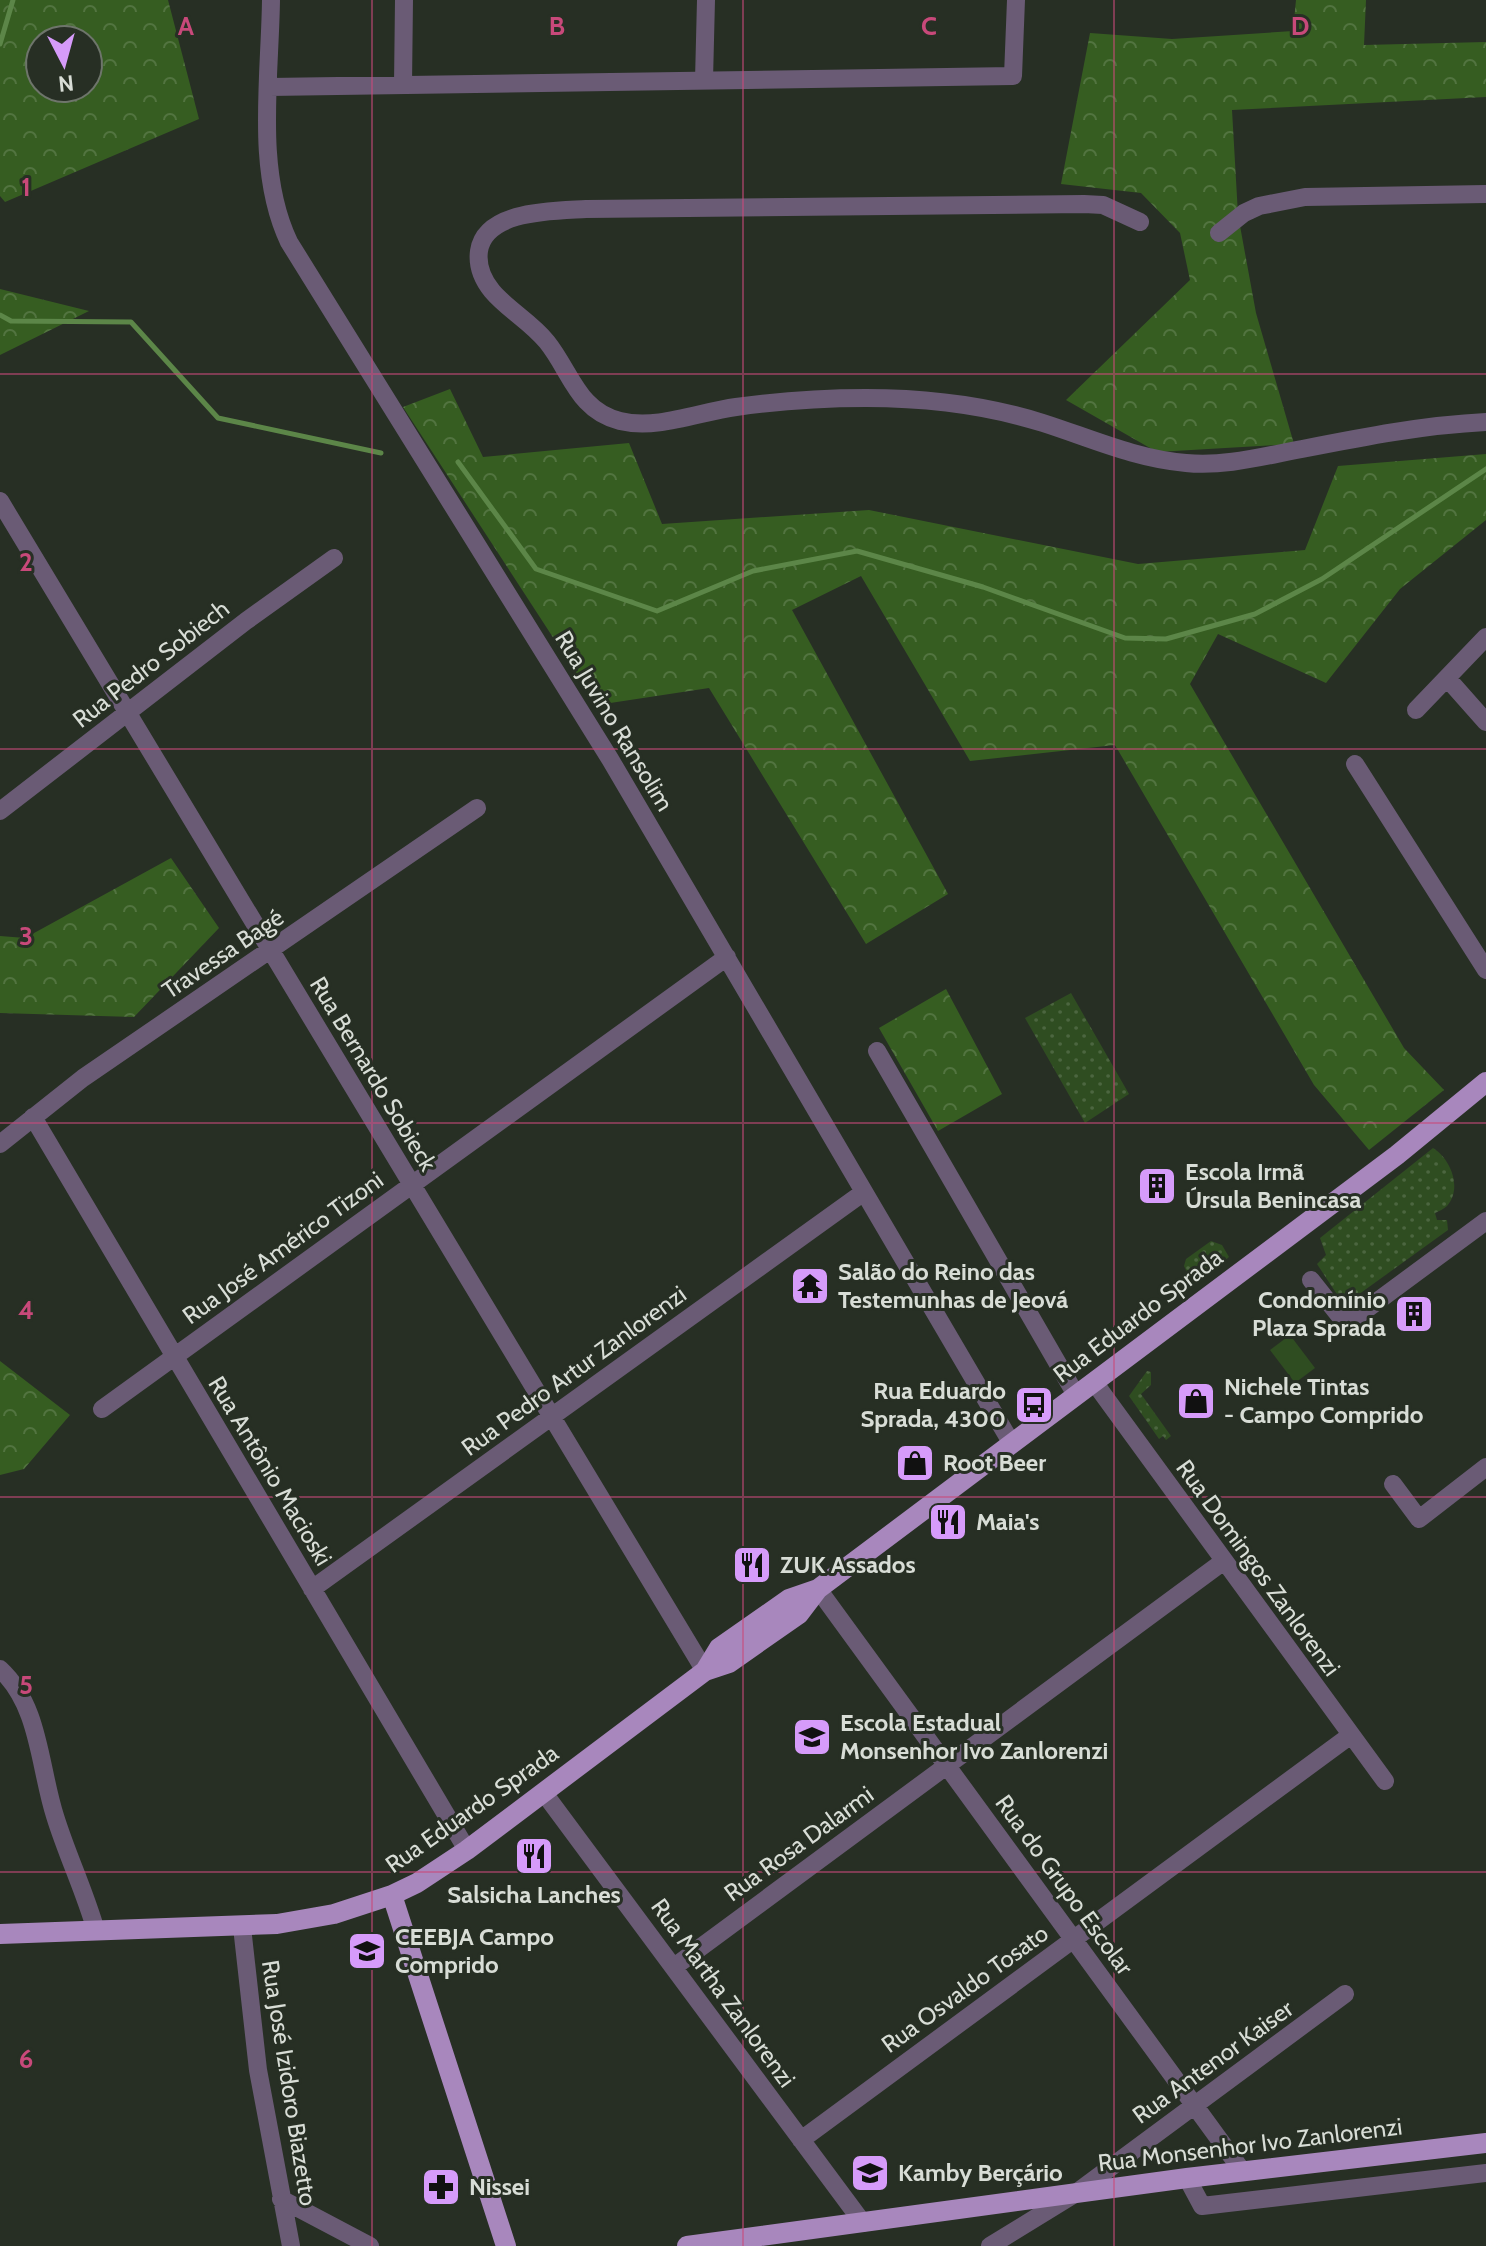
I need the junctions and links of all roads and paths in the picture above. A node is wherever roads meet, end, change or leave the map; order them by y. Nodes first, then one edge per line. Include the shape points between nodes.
1 (271, 0) edge
2 (404, 0) edge
3 (706, 0) edge
4 (1016, 0) edge
5 (704, 80) junction
6 (403, 85) junction
7 (269, 87) junction
8 (1486, 194) edge
9 (1140, 222) dead end
10 (1219, 233) dead end
11 (1486, 422) edge
12 (0, 501) edge
13 (334, 558) dead end
14 (1486, 637) edge
15 (1447, 678) junction
16 (1416, 710) dead end
17 (127, 713) junction
18 (1486, 722) edge
19 (1355, 764) dead end
20 (477, 808) dead end
21 (0, 811) edge
22 (270, 950) junction
23 (727, 957) junction
24 (1486, 970) edge
25 (877, 1051) dead end
26 (1486, 1082) edge
27 (33, 1117) junction
28 (0, 1144) edge
29 (412, 1184) junction
30 (864, 1192) junction
31 (1486, 1221) edge
32 (1311, 1280) dead end
33 (174, 1356) junction
34 (1094, 1382) junction
35 (1076, 1395) junction
36 (102, 1409) dead end
37 (552, 1417) junction
38 (1012, 1444) junction
39 (1486, 1467) edge
40 (1393, 1484) dead end
41 (1224, 1561) junction
42 (312, 1589) junction
43 (818, 1589) junction
44 (0, 1669) edge
45 (705, 1671) junction
46 (1351, 1735) junction
47 (947, 1765) junction
48 (1385, 1781) dead end
49 (544, 1793) junction
50 (467, 1850) junction
51 (392, 1895) junction
52 (242, 1927) junction
53 (96, 1931) junction
54 (0, 1934) edge
55 (1074, 1939) junction
56 (674, 1967) junction
57 (1345, 1994) dead end
58 (1195, 2105) junction
59 (801, 2140) junction
60 (1486, 2143) edge
61 (1243, 2172) junction
62 (1486, 2173) edge
63 (1187, 2178) junction
64 (1076, 2193) junction
65 (281, 2199) junction
66 (863, 2223) junction
67 (291, 2246) edge
68 (370, 2246) edge
69 (506, 2246) edge
70 (687, 2246) edge
71 (990, 2246) edge

1 - 7 street, Rua Juvino Ransolim
2 - 6 street
3 - 5 street
4 - 5 street via 1013,76
5 - 6 street
6 - 7 street
7 - 23 street, Rua Juvino Ransolim via 269,176 289,242
8 - 10 street via 1305,197 1259,206
9 - 11 street via 1103,205 1084,204 574,210 503,222 490,229 478,259 493,292 547,342 584,401 618,420 653,423 779,402 910,399 1004,413 1160,461 1191,464 1248,459 1404,429
12 - 17 street, Rua Bernardo Sobieck
13 - 17 street, Rua Pedro Sobiech
14 - 15 street
15 - 16 street
15 - 18 street
17 - 21 street, Rua Pedro Sobiech
17 - 22 street, Rua Bernardo Sobieck
19 - 24 street
20 - 22 street, Travessa Bagé
22 - 27 street, Travessa Bagé
22 - 29 street, Rua Bernardo Sobieck
23 - 29 street, Rua José Américo Tizoni
23 - 30 street, Rua Juvino Ransolim
25 - 35 street
26 - 34 main road, Rua Eduardo Sprada
27 - 28 street, Travessa Bagé
27 - 33 street, Rua Antônio Macioski
29 - 33 street, Rua José Américo Tizoni
29 - 37 street, Rua Bernardo Sobieck
30 - 37 street, Rua Pedro Artur Zanlorenzi
30 - 38 street, Rua Juvino Ransolim
31 - 32 street via 1352,1320 1342,1319
33 - 36 street, Rua José Américo Tizoni
33 - 42 street, Rua Antônio Macioski
34 - 35 main road, Rua Eduardo Sprada
34 - 41 street, Rua Domingos Zanlorenzi
35 - 38 main road, Rua Eduardo Sprada
37 - 42 street, Rua Pedro Artur Zanlorenzi
37 - 45 street, Rua Bernardo Sobieck
38 - 43 main road, Rua Eduardo Sprada
39 - 40 street via 1419,1519
41 - 46 street, Rua Domingos Zanlorenzi
41 - 47 street, Rua Rosa Dalarmi
42 - 50 street, Rua Antônio Macioski
43 - 45 main road, Rua Eduardo Sprada via 799,1614 729,1663
43 - 47 street, Rua do Grupo Escolar
44 - 53 street via 30,1711 49,1797
45 - 49 main road, Rua Eduardo Sprada
46 - 48 street, Rua Domingos Zanlorenzi
46 - 55 street, Rua Osvaldo Tosato
47 - 55 street, Rua do Grupo Escolar
47 - 56 street, Rua Rosa Dalarmi
49 - 50 main road, Rua Eduardo Sprada
49 - 56 street, Rua Martha Zanlorenzi
50 - 51 main road, Rua Eduardo Sprada
51 - 52 main road, Rua Eduardo Sprada via 334,1914
51 - 69 main road
52 - 53 main road, Rua Eduardo Sprada
52 - 65 street, Rua José Izidoro Biazetto via 258,2070
53 - 54 main road, Rua Eduardo Sprada
55 - 58 street, Rua do Grupo Escolar
55 - 59 street, Rua Osvaldo Tosato
56 - 59 street, Rua Martha Zanlorenzi
57 - 58 street, Rua Antenor Kaiser
58 - 61 street, Rua do Grupo Escolar
58 - 64 street, Rua Antenor Kaiser
59 - 66 street, Rua Martha Zanlorenzi
60 - 61 main road, Rua Monsenhor Ivo Zanlorenzi
61 - 63 main road, Rua Monsenhor Ivo Zanlorenzi
62 - 63 street via 1202,2206
63 - 64 main road, Rua Monsenhor Ivo Zanlorenzi
64 - 66 main road, Rua Monsenhor Ivo Zanlorenzi
64 - 71 street, Rua Antenor Kaiser
65 - 67 street, Rua José Izidoro Biazetto
65 - 68 street
66 - 70 main road, Rua Monsenhor Ivo Zanlorenzi

